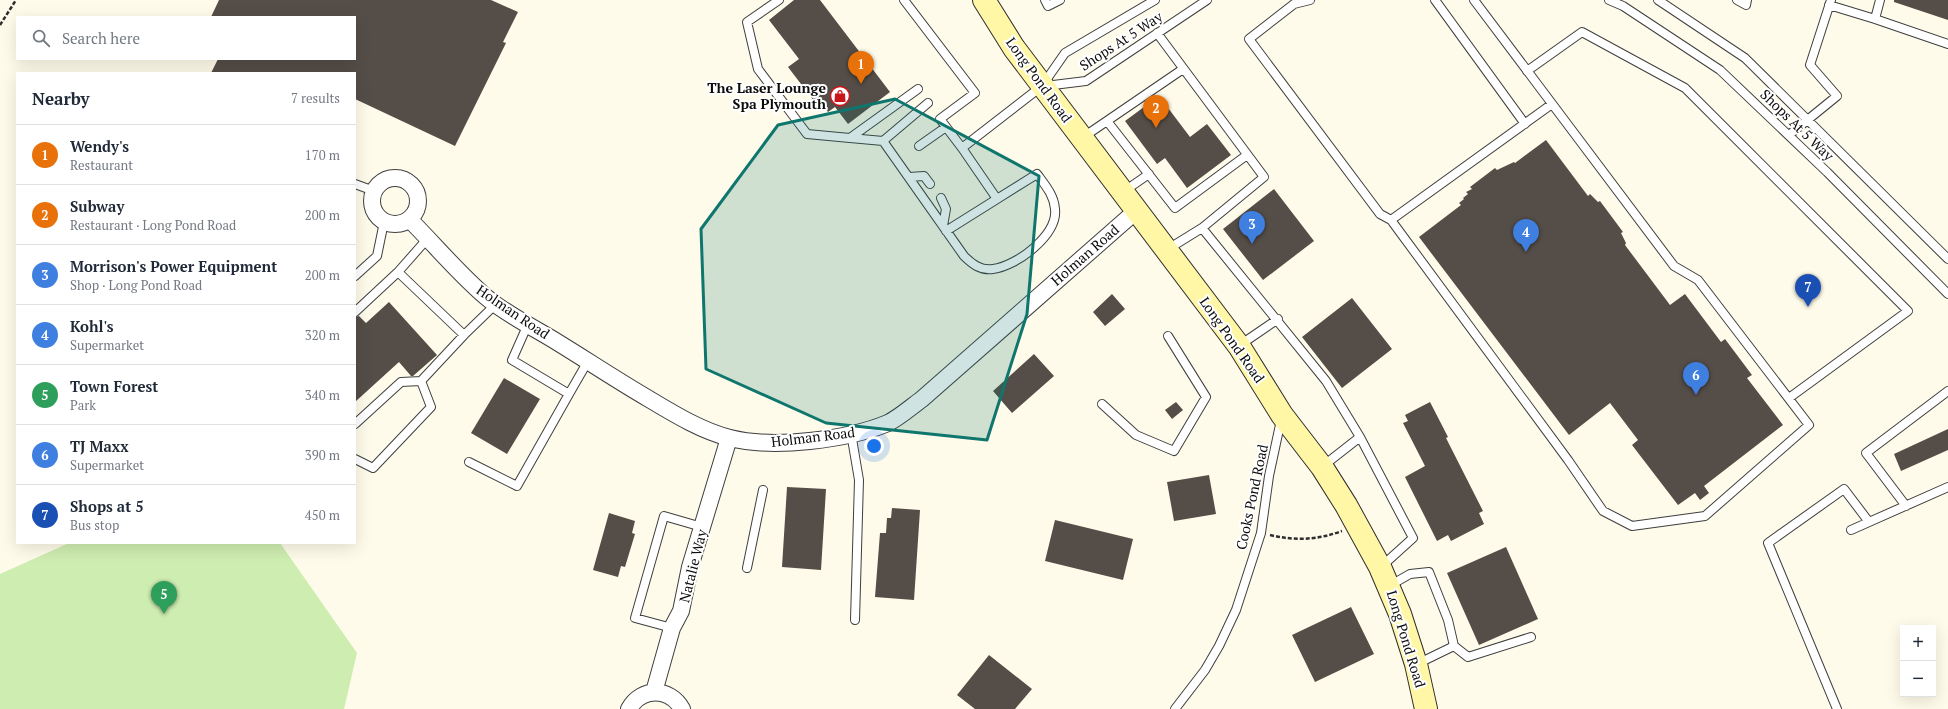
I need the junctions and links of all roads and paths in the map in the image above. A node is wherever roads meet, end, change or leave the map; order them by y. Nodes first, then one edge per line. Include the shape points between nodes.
1 (16, 0) edge
2 (779, 0) edge
3 (904, 0) edge
4 (984, 0) edge
5 (1045, 0) edge
6 (1060, 0) edge
7 (1155, 0) edge
8 (1207, 0) edge
9 (1310, 0) edge
10 (1435, 0) edge
11 (1609, 0) edge
12 (1658, 0) edge
13 (1737, 0) edge
14 (1747, 0) edge
15 (1880, 0) edge
16 (1477, 2) edge
17 (1830, 3) edge
18 (1875, 19) junction
19 (0, 26) edge
20 (1157, 33) junction
21 (1948, 44) edge
22 (1183, 69) junction
23 (1527, 71) junction
24 (1042, 86) junction
25 (918, 89) dead end
26 (928, 103) dead end
27 (1552, 104) junction
28 (1807, 119) junction
29 (1107, 121) junction
30 (1525, 124) junction
31 (946, 127) junction
32 (1789, 135) junction
33 (850, 138) junction
34 (1082, 138) junction
35 (883, 141) junction
36 (919, 146) dead end
37 (962, 148) junction
38 (1247, 155) junction
39 (1149, 174) junction
40 (909, 177) junction
41 (356, 184) edge
42 (930, 184) dead end
43 (374, 191) junction
44 (1122, 192) junction
45 (940, 198) dead end
46 (997, 199) junction
47 (1136, 210) junction
48 (410, 219) junction
49 (1391, 220) junction
50 (384, 222) junction
51 (1202, 228) junction
52 (944, 229) junction
53 (428, 238) junction
54 (1166, 250) junction
55 (1948, 259) edge
56 (398, 272) junction
57 (356, 275) edge
58 (1948, 294) edge
59 (496, 304) junction
60 (356, 311) edge
61 (1278, 320) junction
62 (528, 324) junction
63 (464, 335) junction
64 (1168, 336) dead end
65 (1239, 346) junction
66 (588, 361) junction
67 (421, 381) junction
68 (1948, 391) edge
69 (569, 394) junction
70 (1788, 398) junction
71 (1102, 404) dead end
72 (1282, 415) junction
73 (356, 423) edge
74 (851, 433) junction
75 (1360, 437) junction
76 (729, 438) junction
77 (356, 459) edge
78 (469, 462) dead end
79 (1322, 467) junction
80 (1948, 487) edge
81 (763, 490) dead end
82 (1906, 506) junction
83 (1869, 522) junction
84 (1356, 524) junction
85 (702, 527) junction
86 (1851, 530) dead end
87 (1261, 533) junction
88 (747, 568) dead end
89 (1385, 577) junction
90 (855, 620) dead end
91 (672, 628) junction
92 (1531, 637) dead end
93 (1454, 646) junction
94 (1416, 664) junction
95 (654, 692) junction
96 (629, 709) edge
97 (682, 709) edge
98 (1175, 709) edge
99 (1426, 709) edge
100 (1837, 709) edge

1 - 19 path
2 - 33 lane via 746,22 758,69 807,134
3 - 31 lane via 975,93 940,119
4 - 24 street, Long Pond Road
5 - 6 lane via 1048,6
7 - 24 lane, Shops At 5 Way via 1065,53
8 - 20 lane, Shops At 5 Way
9 - 49 lane via 1294,4 1249,39 1380,214
10 - 30 lane
11 - 32 lane, Shops At 5 Way via 1623,6 1720,70
12 - 28 lane, Shops At 5 Way via 1745,58
13 - 14 lane via 1746,5
15 - 18 lane
16 - 23 lane
17 - 18 lane
17 - 28 lane via 1810,65 1837,96
18 - 21 lane
20 - 22 lane
20 - 24 lane, Shops At 5 Way via 1086,81
22 - 29 lane
22 - 38 lane
23 - 27 lane
23 - 70 lane via 1582,32 1685,88 1908,311
24 - 34 street, Long Pond Road
24 - 37 lane
25 - 33 lane
26 - 35 lane
27 - 30 lane
27 - 70 lane via 1674,266 1698,280
28 - 32 lane
28 - 55 lane, Shops At 5 Way
29 - 34 lane
29 - 39 lane
30 - 49 lane
31 - 36 lane
31 - 37 lane
32 - 58 lane, Shops At 5 Way
33 - 35 lane
34 - 44 street, Long Pond Road
35 - 40 lane
37 - 46 lane
38 - 39 lane via 1175,208
38 - 51 lane via 1264,177
39 - 44 lane
40 - 42 lane via 924,176
40 - 52 lane
41 - 43 lane
43 - 48 street via 389,179 401,179 411,184 418,199 417,207
43 - 50 street via 374,211
44 - 47 street, Long Pond Road
45 - 52 lane via 946,209
46 - 52 lane
46 - 52 lane via 1037,174 1050,190 1055,209 1054,225 1043,239 1007,266 992,270 972,265
47 - 54 street, Long Pond Road
47 - 74 street, Holman Road via 922,399 889,422
48 - 50 street via 397,224
48 - 53 street, Holman Road
49 - 70 lane via 1603,511 1632,526 1705,516 1809,425
50 - 57 lane via 377,256
51 - 54 lane
51 - 61 lane
53 - 56 lane
53 - 59 street, Holman Road via 464,277
54 - 65 street, Long Pond Road
56 - 60 lane
56 - 63 lane
59 - 62 street, Holman Road
59 - 63 lane
61 - 65 lane
61 - 75 lane via 1326,381
62 - 66 street, Holman Road
62 - 69 lane via 512,360
63 - 67 lane
64 - 71 lane via 1206,397 1174,451 1136,435
65 - 72 street, Long Pond Road
66 - 69 lane
66 - 76 street, Holman Road via 672,413
67 - 73 lane via 401,382
67 - 77 lane via 431,407 373,468
68 - 82 lane via 1866,453
69 - 78 lane via 517,486
72 - 79 street, Long Pond Road
72 - 87 lane, Cooks Pond Road via 1269,476
74 - 76 street, Holman Road via 783,443
74 - 90 lane via 859,480
75 - 79 lane
75 - 89 lane via 1413,538
76 - 85 street, Natalie Way
79 - 84 street, Long Pond Road
80 - 82 lane
81 - 88 lane
82 - 83 lane
83 - 86 lane
83 - 100 lane via 1844,489 1768,543
84 - 87 path via 1340,532 1315,539 1288,539
84 - 89 street, Long Pond Road
85 - 91 street, Natalie Way via 681,611
85 - 91 lane via 664,516 634,618
87 - 98 lane, Cooks Pond Road via 1236,610 1219,646 1205,670
89 - 93 lane via 1429,572 1448,620
89 - 94 street, Long Pond Road
91 - 95 street, Natalie Way
92 - 93 lane via 1468,657
93 - 94 lane
94 - 99 street, Long Pond Road
95 - 96 street via 637,698
95 - 97 street via 661,692 673,698

